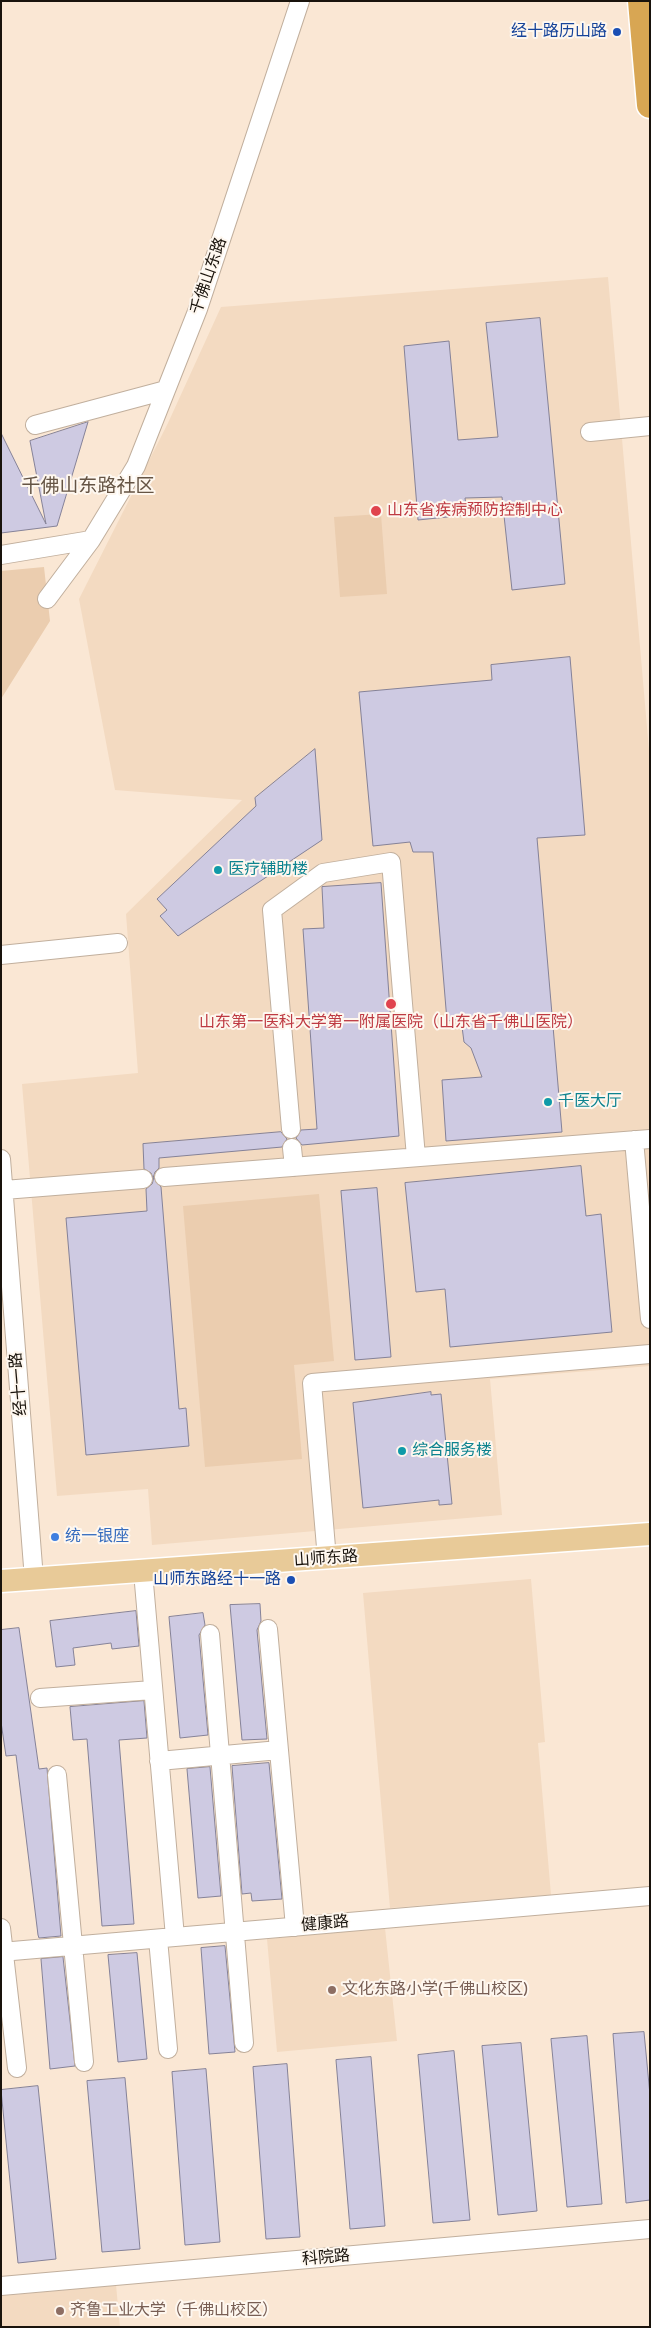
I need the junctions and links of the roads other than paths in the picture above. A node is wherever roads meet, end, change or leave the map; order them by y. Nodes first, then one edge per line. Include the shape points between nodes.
1 (300, 1) edge
2 (641, 1) edge
3 (650, 105) edge
4 (166, 390) junction
5 (35, 425) dead end
6 (650, 426) edge
7 (590, 432) dead end
8 (91, 540) junction
9 (1, 555) edge
10 (47, 599) dead end
11 (118, 943) dead end
12 (1, 955) edge
13 (291, 1129) dead end
14 (642, 1140) edge
15 (292, 1148) dead end
16 (416, 1157) junction
17 (1, 1159) edge
18 (294, 1167) junction
19 (164, 1177) dead end
20 (143, 1179) dead end
21 (4, 1190) junction
22 (650, 1319) edge
23 (650, 1354) edge
24 (650, 1534) edge
25 (327, 1559) junction
26 (143, 1572) junction
27 (34, 1579) junction
28 (1, 1581) edge
29 (268, 1629) dead end
30 (210, 1634) dead end
31 (153, 1690) junction
32 (40, 1698) dead end
33 (279, 1750) junction
34 (220, 1756) junction
35 (159, 1761) junction
36 (57, 1775) dead end
37 (650, 1896) edge
38 (303, 1926) junction
39 (1, 1928) edge
40 (234, 1932) junction
41 (166, 1938) junction
42 (73, 1946) junction
43 (3, 1952) edge
44 (244, 2042) dead end
45 (168, 2049) dead end
46 (84, 2062) dead end
47 (17, 2068) dead end
48 (650, 2229) edge
49 (1, 2286) edge

1 - 4 street, 千佛山东路 via 202,300
2 - 3 highway
4 - 5 street
4 - 8 street, 千佛山东路 via 136,466
6 - 7 street
8 - 9 street
8 - 10 street, 千佛山东路
11 - 12 street
13 - 16 street via 272,910 323,872 391,862
14 - 16 street
14 - 22 street
15 - 18 street
16 - 18 street
17 - 21 street, 经十一路
18 - 19 street
20 - 21 street
21 - 27 street, 经十一路
23 - 25 street via 312,1383
24 - 25 main road, 山师东路
25 - 26 main road, 山师东路
26 - 27 main road, 山师东路
26 - 31 street
27 - 28 main road, 山师东路
29 - 33 street
30 - 34 street
31 - 32 street
31 - 35 street
33 - 34 street
33 - 38 street
34 - 35 street
34 - 40 street
35 - 41 street
36 - 42 street
37 - 38 street, 健康路
38 - 40 street, 健康路
39 - 43 street
40 - 41 street, 健康路
40 - 44 street
41 - 42 street, 健康路
41 - 45 street
42 - 43 street, 健康路
42 - 46 street
43 - 47 street
48 - 49 street, 科院路

